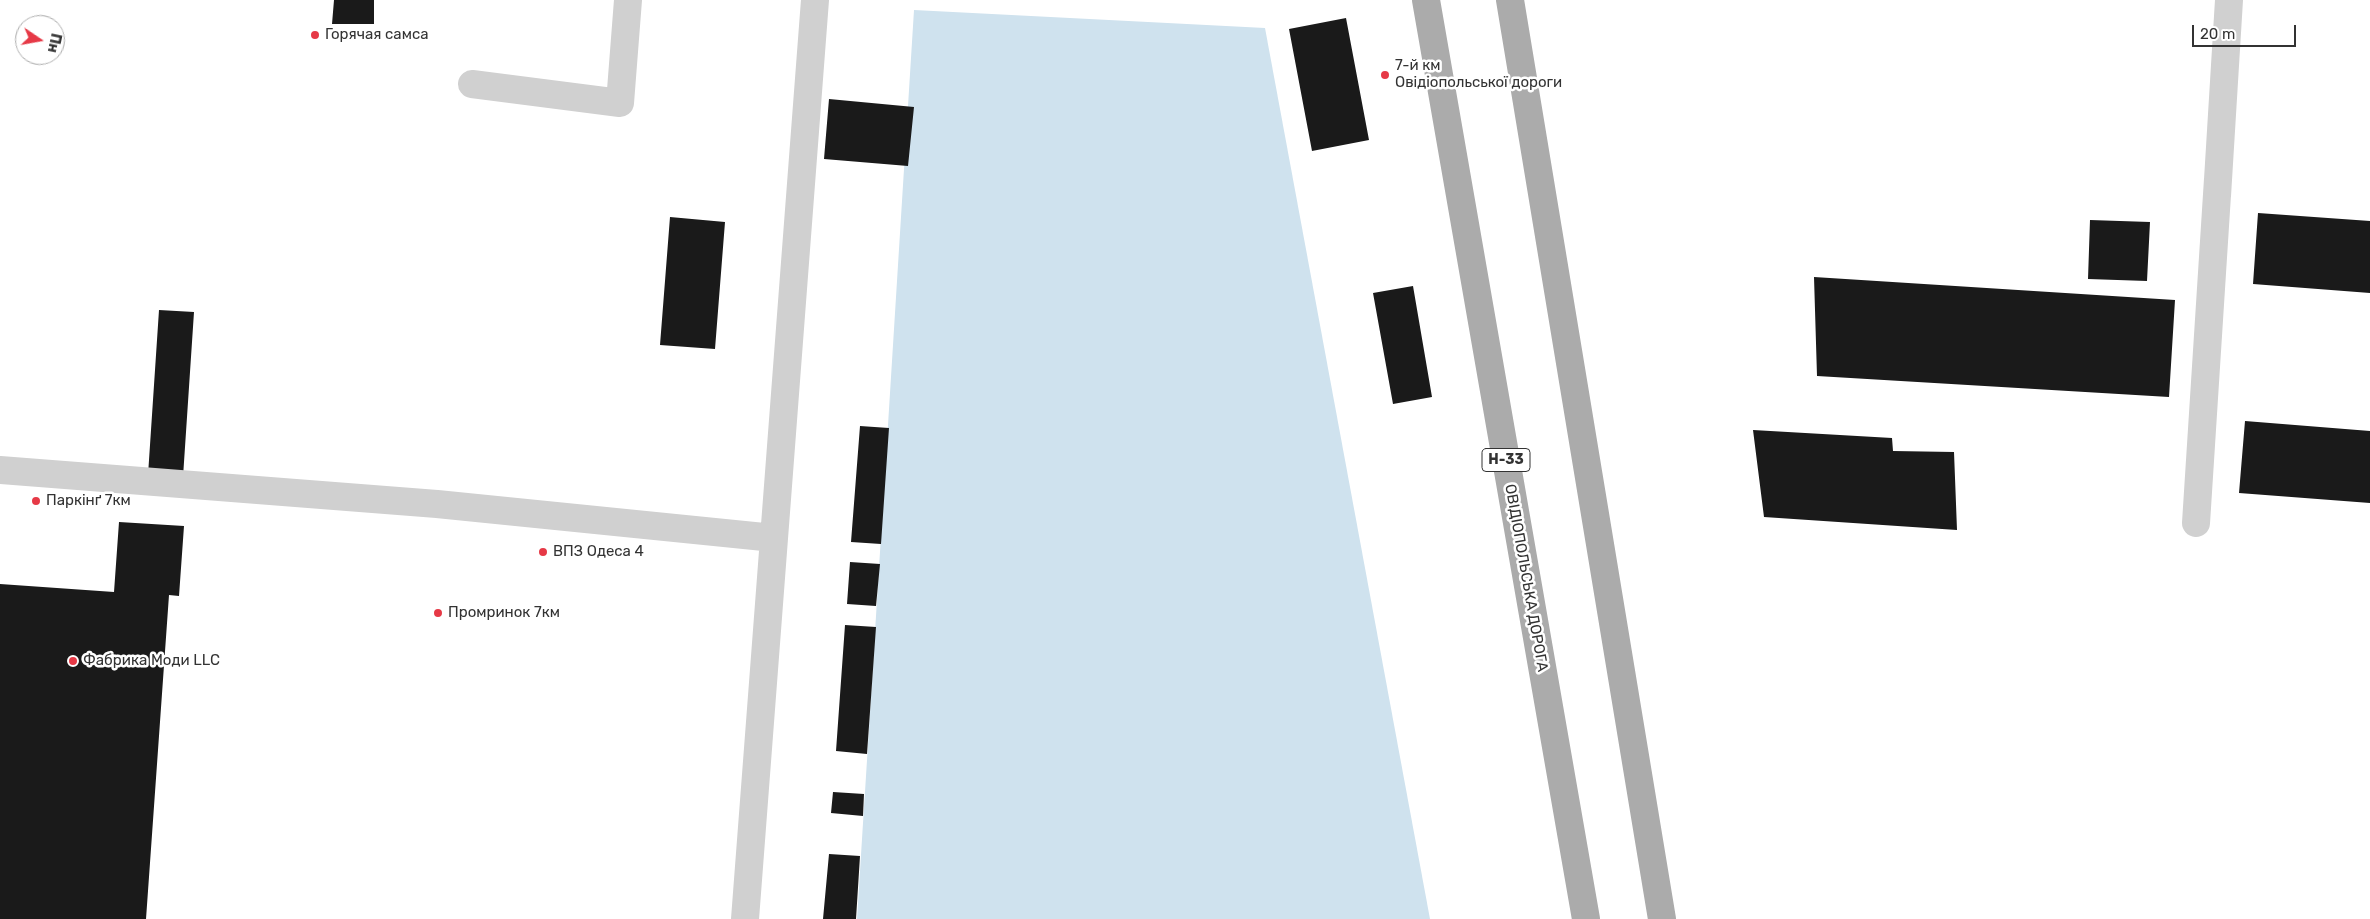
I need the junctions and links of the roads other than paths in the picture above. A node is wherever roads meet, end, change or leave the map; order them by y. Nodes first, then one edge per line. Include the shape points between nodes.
1 (628, 0) edge
2 (815, 0) edge
3 (1426, 0) edge
4 (1510, 0) edge
5 (2229, 0) edge
6 (472, 84) dead end
7 (2218, 179) junction
8 (2216, 207) dead end
9 (0, 470) edge
10 (2196, 522) dead end
11 (774, 538) junction
12 (745, 919) edge
13 (1586, 919) edge
14 (1662, 919) edge

1 - 6 street via 620,103
2 - 11 street
3 - 13 main road, ОВІДІОПОЛЬСЬКА ДОРОГА / Н-33
4 - 14 main road
5 - 7 street
7 - 8 street
7 - 10 street
9 - 11 street via 437,504
11 - 12 street

